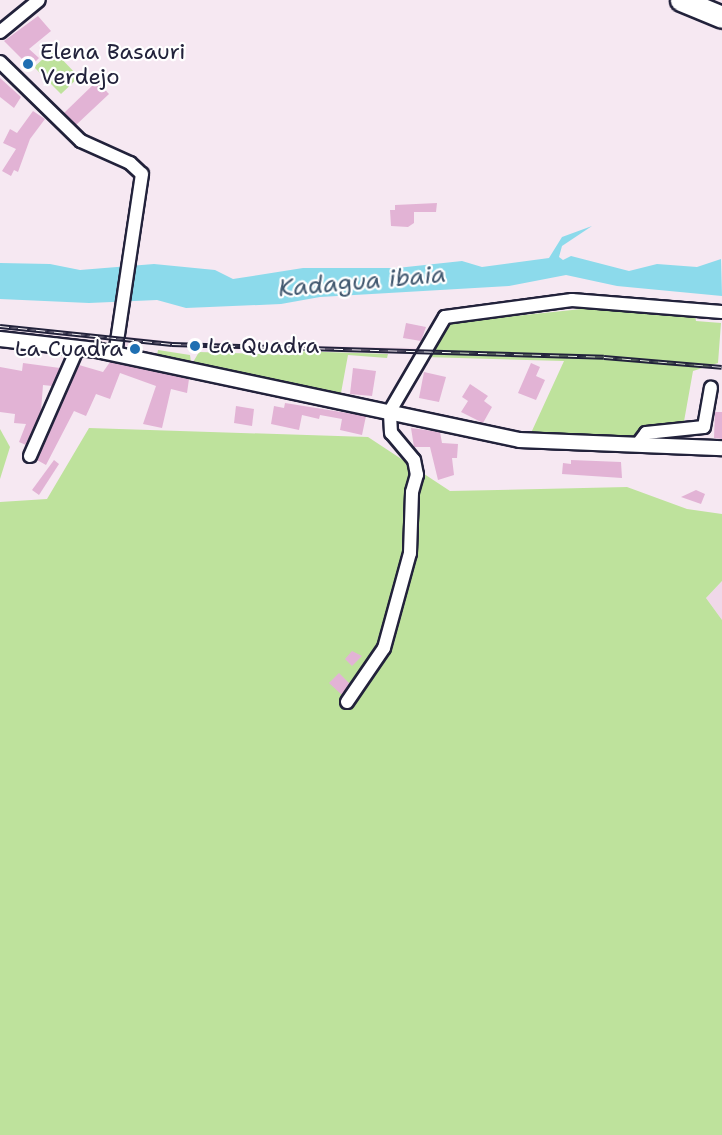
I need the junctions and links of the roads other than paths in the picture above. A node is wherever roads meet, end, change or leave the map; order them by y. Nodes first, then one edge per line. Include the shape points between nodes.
1 (681, 0) edge
2 (38, 1) edge
3 (722, 17) edge
4 (0, 33) edge
5 (0, 62) edge
6 (722, 312) edge
7 (0, 339) edge
8 (78, 347) junction
9 (115, 354) junction
10 (711, 388) dead end
11 (390, 411) junction
12 (637, 445) junction
13 (722, 448) edge
14 (30, 456) dead end
15 (347, 702) dead end

1 - 3 highway
2 - 4 street
5 - 9 street via 81,141 138,168 142,184
6 - 11 street via 572,300 454,313 445,317 434,332
7 - 8 street
8 - 9 street
8 - 14 street
9 - 11 street
10 - 12 street via 704,427 646,433
11 - 12 street via 520,440
11 - 15 street via 391,433 414,460 417,475 411,492 410,553 384,648
12 - 13 street

